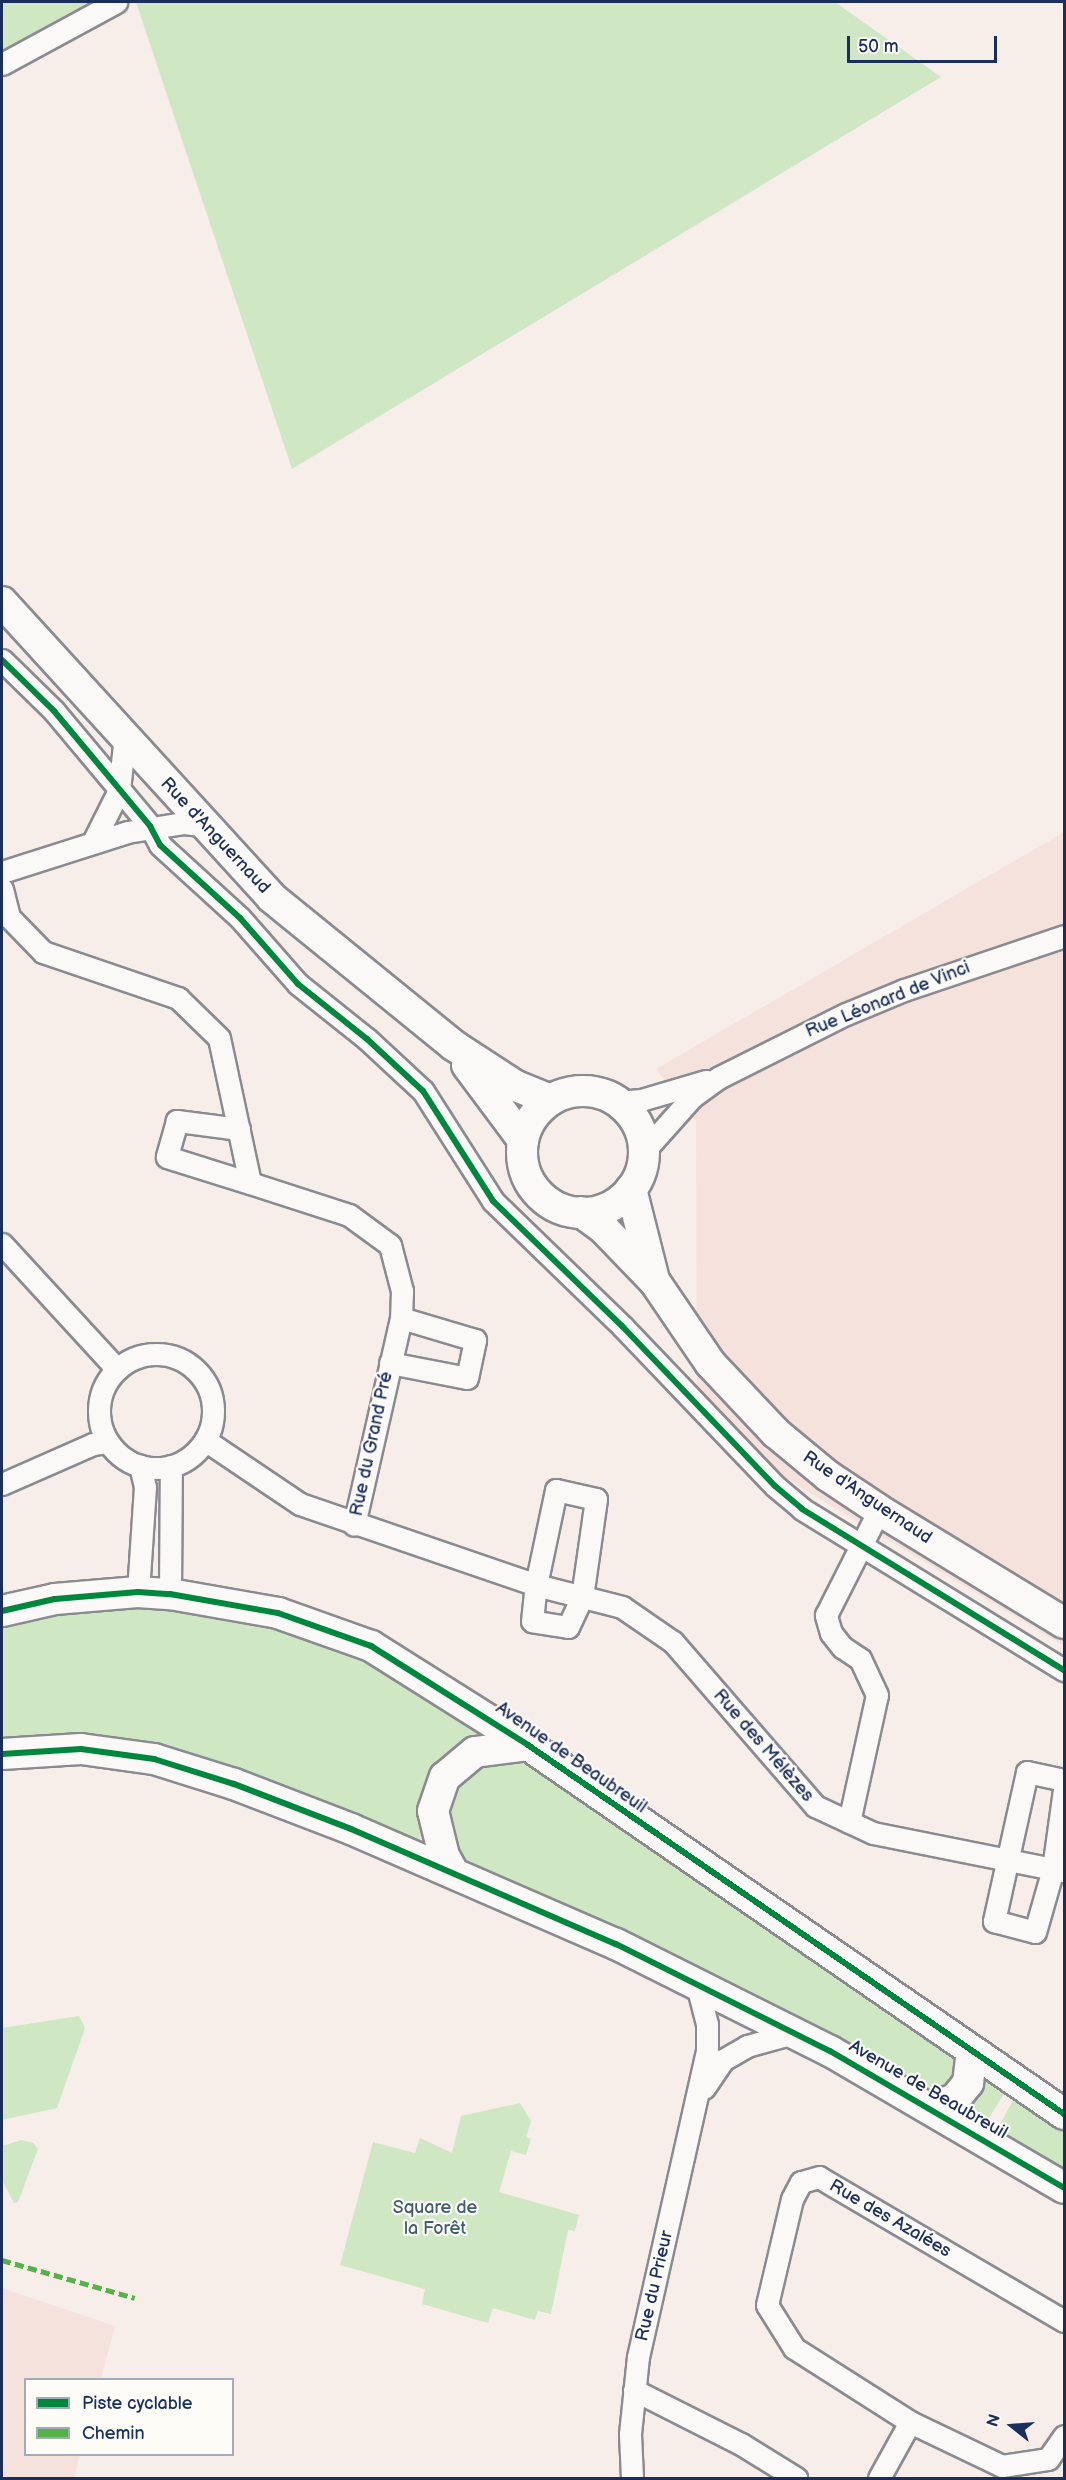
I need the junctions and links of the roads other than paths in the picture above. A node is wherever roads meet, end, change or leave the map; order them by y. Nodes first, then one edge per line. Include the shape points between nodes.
1 (116, 2) edge
2 (2, 64) edge
3 (2, 602) edge
4 (2, 660) edge
5 (125, 736) junction
6 (119, 790) junction
7 (201, 825) junction
8 (150, 826) junction
9 (94, 840) junction
10 (2, 872) edge
11 (2, 889) edge
12 (1065, 936) edge
13 (453, 1045) junction
14 (718, 1078) junction
15 (550, 1100) junction
16 (618, 1102) junction
17 (239, 1129) junction
18 (523, 1140) junction
19 (644, 1151) junction
20 (250, 1183) junction
21 (631, 1189) junction
22 (581, 1212) junction
23 (2, 1244) edge
24 (655, 1282) junction
25 (401, 1317) junction
26 (390, 1363) junction
27 (117, 1369) junction
28 (205, 1440) junction
29 (108, 1442) junction
30 (140, 1466) junction
31 (171, 1466) junction
32 (2, 1484) edge
33 (879, 1510) junction
34 (354, 1525) junction
35 (861, 1543) junction
36 (536, 1585) junction
37 (138, 1592) junction
38 (170, 1594) junction
39 (582, 1597) junction
40 (2, 1611) edge
41 (1065, 1623) edge
42 (1065, 1670) edge
43 (528, 1745) junction
44 (2, 1754) edge
45 (1065, 1780) edge
46 (1065, 1790) edge
47 (849, 1822) junction
48 (1005, 1860) junction
49 (1059, 1870) edge
50 (453, 1872) junction
51 (697, 1985) junction
52 (794, 2033) junction
53 (972, 2051) junction
54 (699, 2096) junction
55 (930, 2108) junction
56 (1065, 2114) edge
57 (1065, 2187) edge
58 (1065, 2321) edge
59 (634, 2390) junction
60 (910, 2422) junction
61 (1065, 2436) edge
62 (632, 2478) edge
63 (796, 2478) edge
64 (879, 2478) edge

1 - 2 street
3 - 5 main road, Rue d'Anguernaud
4 - 6 street via 54,711
5 - 6 street
5 - 7 main road, Rue d'Anguernaud
6 - 8 street
6 - 9 street
7 - 8 street
7 - 13 main road, Rue d'Anguernaud via 271,897
8 - 9 street
8 - 35 street via 160,845 240,918 298,984 367,1039 423,1091 493,1201 622,1326 775,1486 802,1509
9 - 10 street
11 - 17 street via 9,917 43,952 178,998 219,1038
12 - 14 street, Rue Léonard de Vinci via 985,960 885,998
13 - 15 main road, Rue d'Anguernaud via 516,1086
13 - 18 main road, Rue d'Anguernaud
14 - 16 street, Rue Léonard de Vinci via 641,1100
14 - 19 street, Rue Léonard de Vinci via 692,1097
15 - 16 main road via 569,1092 589,1091
15 - 18 main road via 538,1111
16 - 19 main road via 637,1123
17 - 20 street
17 - 20 street, Rue du Grand Pré via 177,1121 166,1157
18 - 22 main road, Rue d'Anguernaud via 522,1159 538,1193 553,1205
19 - 21 main road, Rue d'Anguernaud via 640,1172
20 - 25 street, Rue du Grand Pré via 349,1215 390,1245 402,1291
21 - 22 main road, Rue d'Anguernaud via 608,1208
21 - 24 main road, Rue d'Anguernaud
22 - 24 main road, Rue d'Anguernaud via 604,1229
23 - 27 street
24 - 33 main road, Rue d'Anguernaud via 710,1363 776,1433 828,1476
25 - 26 street, Rue du Grand Pré
25 - 26 street, Rue du Grand Pré via 475,1340 467,1378
26 - 34 street, Rue du Grand Pré
27 - 28 street via 150,1354 184,1361 208,1388 213,1405
27 - 29 street via 105,1385 99,1404
28 - 31 street via 190,1456
28 - 34 street, Rue des Mélèzes via 300,1504
29 - 30 street via 117,1453
29 - 32 street via 93,1444
30 - 31 street
30 - 37 street via 145,1486
31 - 38 street
33 - 35 street
33 - 41 main road, Rue d'Anguernaud
34 - 36 street, Rue des Mélèzes
35 - 42 street
35 - 47 street via 826,1615 831,1633 842,1647 860,1659 877,1695
36 - 39 street, Rue des Mélèzes
36 - 39 street via 532,1621 568,1627
36 - 39 street via 556,1490 596,1499
37 - 38 main road, Avenue de Beaubreuil
37 - 40 main road, Avenue de Beaubreuil via 55,1599
38 - 43 main road, Avenue de Beaubreuil via 278,1613 371,1647
39 - 47 street, Rue des Mélèzes via 622,1607 673,1642 816,1806
43 - 50 main road, Avenue de Beaubreuil via 475,1752 445,1777 433,1811 444,1856
43 - 53 main road, Avenue de Beaubreuil
44 - 50 main road, Avenue de Beaubreuil via 81,1749 154,1759 234,1784
45 - 48 street via 1027,1772
46 - 49 street
47 - 48 street, Rue des Mélèzes via 873,1833
48 - 49 street, Rue des Mélèzes
48 - 49 street via 994,1921 1035,1932
50 - 51 main road, Avenue de Beaubreuil via 616,1944
51 - 52 main road, Avenue de Beaubreuil
51 - 54 street, Rue du Prieur via 706,2024 707,2052
52 - 54 street, Rue du Prieur via 747,2046 723,2060
52 - 55 main road, Avenue de Beaubreuil
53 - 55 main road, Avenue de Beaubreuil via 968,2084 955,2099
53 - 56 main road, Avenue de Beaubreuil
54 - 59 street, Rue du Prieur via 638,2357
55 - 57 main road, Avenue de Beaubreuil
58 - 60 street, Rue des Azalées via 819,2177 801,2182 792,2199 767,2305 794,2348
59 - 62 street, Rue du Prieur
59 - 63 street via 741,2444
60 - 61 street, Rue des Azalées via 1002,2466 1048,2459
60 - 64 street

